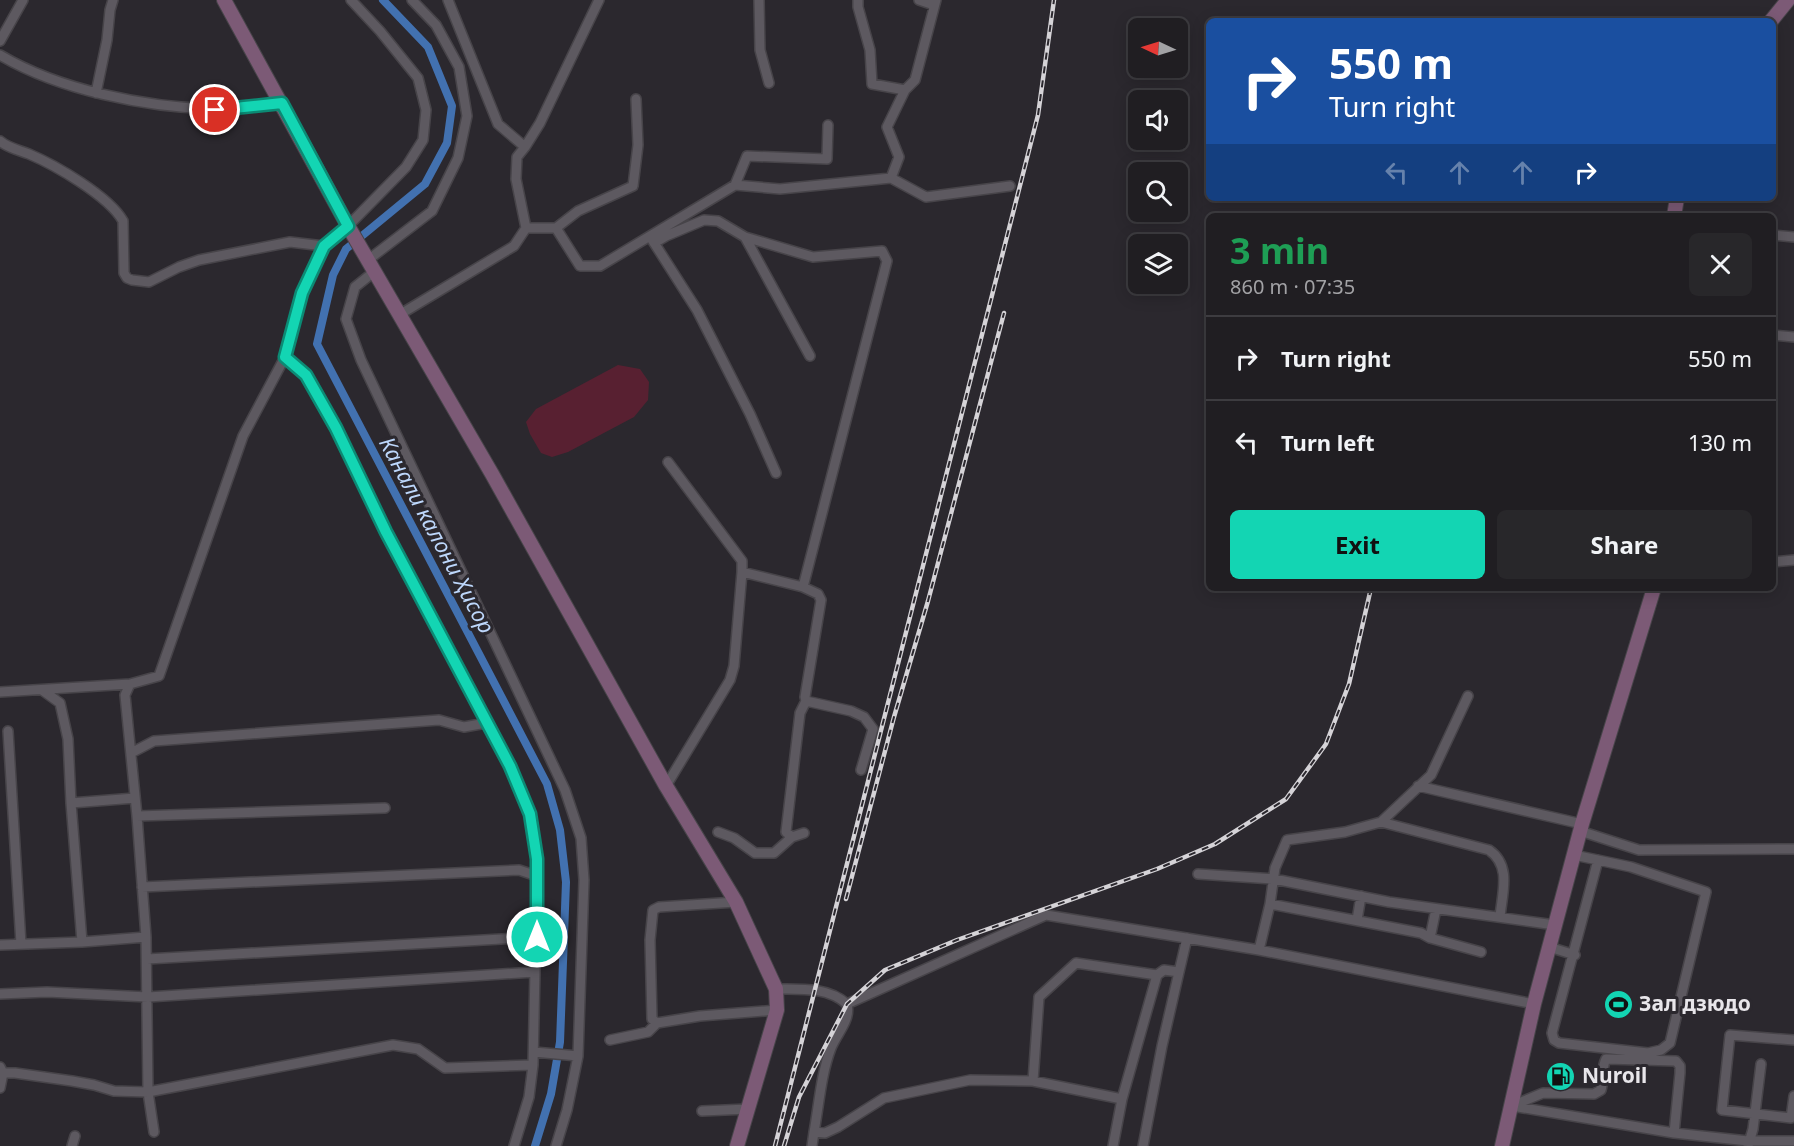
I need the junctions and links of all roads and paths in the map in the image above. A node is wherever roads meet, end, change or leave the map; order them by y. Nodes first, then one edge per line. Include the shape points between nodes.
1 (23, 0) edge
2 (113, 0) edge
3 (224, 0) edge
4 (351, 0) edge
5 (412, 0) edge
6 (448, 0) edge
7 (598, 0) edge
8 (759, 0) edge
9 (858, 0) edge
10 (919, 0) edge
11 (1788, 0) edge
12 (935, 2) edge
13 (1774, 18) edge
14 (0, 41) edge
15 (0, 55) edge
16 (770, 82) dead end
17 (905, 90) junction
18 (96, 93) junction
19 (636, 99) dead end
20 (282, 103) junction
21 (828, 124) dead end
22 (0, 141) edge
23 (525, 147) junction
24 (891, 178) junction
25 (735, 185) junction
26 (1010, 186) dead end
27 (348, 226) junction
28 (526, 228) junction
29 (556, 228) junction
30 (1776, 235) edge
31 (745, 237) junction
32 (1794, 237) edge
33 (652, 240) junction
34 (324, 246) junction
35 (372, 266) junction
36 (399, 315) junction
37 (1776, 335) edge
38 (1794, 337) edge
39 (810, 356) dead end
40 (285, 357) junction
41 (668, 462) dead end
42 (776, 472) dead end
43 (1794, 560) edge
44 (1776, 562) edge
45 (742, 573) junction
46 (803, 587) junction
47 (1653, 591) edge
48 (130, 684) junction
49 (42, 690) junction
50 (0, 692) edge
51 (1468, 696) dead end
52 (806, 701) junction
53 (486, 723) junction
54 (8, 731) dead end
55 (131, 753) junction
56 (861, 770) dead end
57 (666, 786) junction
58 (1418, 786) junction
59 (135, 798) junction
60 (71, 803) junction
61 (384, 808) dead end
62 (137, 816) junction
63 (1381, 822) junction
64 (1581, 828) junction
65 (718, 832) dead end
66 (804, 833) dead end
67 (792, 837) junction
68 (1794, 849) edge
69 (1574, 855) junction
70 (1598, 860) junction
71 (1198, 874) dead end
72 (537, 876) junction
73 (1274, 879) junction
74 (142, 887) junction
75 (1361, 896) junction
76 (736, 902) junction
77 (1270, 904) junction
78 (1436, 909) junction
79 (1500, 917) junction
80 (1357, 920) junction
81 (1555, 925) junction
82 (146, 937) junction
83 (537, 937) junction
84 (1187, 938) junction
85 (1430, 938) junction
86 (82, 942) junction
87 (21, 944) junction
88 (0, 945) edge
89 (1549, 947) junction
90 (1259, 950) junction
91 (1481, 951) dead end
92 (1575, 955) junction
93 (147, 959) junction
94 (534, 972) junction
95 (1179, 972) junction
96 (1157, 975) junction
97 (776, 989) junction
98 (0, 993) edge
99 (148, 997) junction
100 (847, 1004) junction
101 (1534, 1004) junction
102 (777, 1010) junction
103 (657, 1023) junction
104 (610, 1040) dead end
105 (1794, 1040) edge
106 (537, 1052) junction
107 (575, 1056) junction
108 (1761, 1064) dead end
109 (533, 1065) junction
110 (2, 1070) edge
111 (1034, 1081) junction
112 (0, 1088) edge
113 (148, 1092) junction
114 (1794, 1096) edge
115 (1122, 1099) junction
116 (1512, 1106) junction
117 (748, 1108) junction
118 (702, 1112) dead end
119 (1755, 1114) junction
120 (154, 1132) dead end
121 (814, 1132) junction
122 (1674, 1133) junction
123 (1794, 1141) edge
124 (1748, 1144) edge
125 (514, 1146) edge
126 (556, 1146) edge
127 (736, 1146) edge
128 (813, 1146) edge
129 (1113, 1146) edge
130 (1143, 1146) edge
131 (1502, 1146) edge

1 - 14 street
2 - 18 street
3 - 20 main road
4 - 27 street via 418,78 426,110 423,140 406,167
5 - 35 street via 436,25 459,67 467,116 458,158 432,211
6 - 23 street via 498,124
7 - 23 street
8 - 16 street via 760,50
9 - 17 street via 870,50 872,84
10 - 12 street
11 - 13 main road
12 - 17 street via 915,80
15 - 18 street via 19,66
17 - 24 street via 887,127 898,157
18 - 20 street via 215,110
19 - 29 street via 638,145 633,186 578,211
20 - 27 main road
21 - 25 street via 827,159 747,156
22 - 34 street via 70,176 119,215 123,221 124,273 132,280 149,282 200,260 290,242
23 - 28 street via 517,157 516,179
24 - 25 street via 780,189
24 - 26 street via 926,197
25 - 33 street
27 - 34 street
27 - 35 main road
28 - 29 street
28 - 36 street via 514,246
29 - 33 street via 580,266 600,266
30 - 32 street
31 - 33 street via 718,221 704,220
31 - 39 street
31 - 46 street via 813,257 882,251 887,261
33 - 42 street via 697,310
34 - 40 street via 302,293
35 - 36 main road
35 - 107 street via 355,287 346,319 361,360 565,790 581,838 585,880
36 - 57 main road
37 - 38 street
40 - 48 street via 243,436 159,676
40 - 53 street via 306,375 336,428
41 - 45 street via 742,561
43 - 44 street
45 - 46 street
45 - 57 street via 730,680
46 - 52 street via 818,594 821,600
47 - 64 main road
48 - 49 street
48 - 55 street via 125,695
49 - 50 street
49 - 60 street via 60,703 68,739
51 - 58 street via 1431,775
52 - 56 street via 864,717 873,729
52 - 67 street via 800,712 786,832
53 - 55 street via 464,727 439,720 154,741
53 - 72 street via 530,814
54 - 87 street
55 - 59 street
57 - 76 main road
58 - 63 street
58 - 64 street
59 - 60 street
59 - 62 street
60 - 86 street
61 - 62 street
62 - 74 street
63 - 73 street via 1345,832 1287,840
63 - 79 street via 1489,850 1499,857 1504,870
64 - 68 street via 1639,850
64 - 69 main road
65 - 67 street via 755,853 774,853
66 - 67 street
69 - 70 street
69 - 81 main road
70 - 92 street
70 - 92 street via 1706,892 1670,1043 1648,1053 1554,1040 1552,1034
71 - 73 street
72 - 74 street via 519,870
72 - 83 street
73 - 75 street
73 - 77 street
74 - 82 street
75 - 78 street
75 - 80 street
76 - 97 main road
76 - 103 street via 653,910 651,1019
77 - 80 street
77 - 90 street
78 - 79 street
78 - 85 street
79 - 81 street
80 - 85 street
81 - 89 main road
82 - 86 street
82 - 93 street
83 - 93 street
83 - 94 street
84 - 90 street
84 - 95 street
84 - 100 street via 1046,915
85 - 91 street
86 - 87 street
87 - 88 street
89 - 92 street
89 - 101 main road
90 - 101 street
93 - 99 street
94 - 99 street
94 - 106 street
95 - 96 street via 1164,970
95 - 130 street
96 - 111 street via 1076,963 1039,997
96 - 115 street
97 - 100 street via 814,989
97 - 102 main road
98 - 99 street
99 - 113 street
100 - 121 street via 847,1019 825,1068
101 - 116 main road
102 - 103 street
102 - 117 main road
103 - 104 street via 648,1032
105 - 119 street via 1730,1035 1722,1110
106 - 107 street
106 - 109 street
107 - 126 street via 567,1110
108 - 119 street
109 - 113 street via 445,1068 418,1049 393,1044
109 - 125 street via 529,1097
110 - 112 street
110 - 113 street via 114,1091
111 - 115 street
111 - 121 street via 970,1080 917,1090 884,1098 825,1133
113 - 120 street
114 - 119 street via 1791,1118
115 - 129 street
116 - 122 street
116 - 122 street via 1543,1093 1594,1094 1604,1083 1606,1059 1676,1061 1680,1073
116 - 131 main road
117 - 118 street
117 - 127 main road
119 - 124 street
121 - 128 street
122 - 124 street
123 - 124 street

